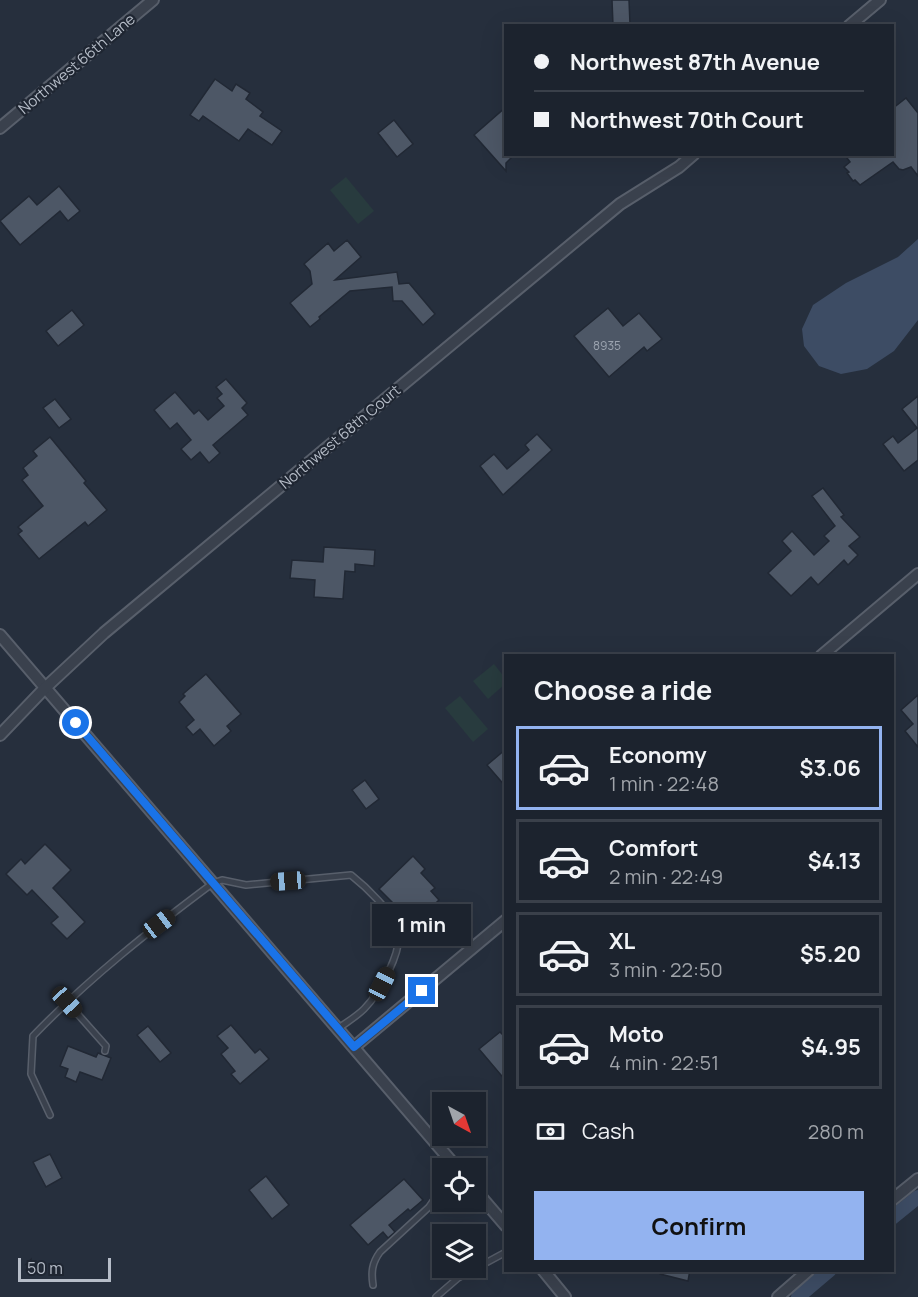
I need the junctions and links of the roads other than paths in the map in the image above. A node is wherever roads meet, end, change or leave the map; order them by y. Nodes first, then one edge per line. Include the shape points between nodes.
1 (153, 0) edge
2 (880, 0) edge
3 (851, 24) edge
4 (0, 128) edge
5 (692, 156) edge
6 (918, 574) edge
7 (0, 635) edge
8 (823, 654) edge
9 (45, 688) junction
10 (0, 735) edge
11 (213, 883) junction
12 (504, 922) edge
13 (67, 1002) junction
14 (339, 1029) junction
15 (354, 1047) junction
16 (105, 1051) dead end
17 (50, 1116) dead end
18 (448, 1158) edge
19 (918, 1179) edge
20 (894, 1198) edge
21 (432, 1203) edge
22 (486, 1203) edge
23 (504, 1224) edge
24 (504, 1253) edge
25 (545, 1272) edge
26 (807, 1272) edge
27 (373, 1285) dead end
28 (436, 1297) edge
29 (565, 1297) edge
30 (778, 1297) edge

1 - 4 street, Northwest 66th Lane
2 - 3 street
5 - 9 street, Northwest 68th Court via 620,204 104,633
6 - 8 street
7 - 9 street
9 - 10 street, Northwest 68th Court
9 - 11 street
11 - 13 lane via 141,937
11 - 14 street
11 - 14 lane via 222,880 246,885 351,875 385,909 398,930 396,955 372,1000
12 - 15 street
13 - 16 lane via 106,1046
13 - 17 lane via 33,1036 30,1074
14 - 15 street
15 - 18 street
19 - 20 street
21 - 27 lane via 374,1260
22 - 23 street
24 - 28 lane via 458,1278
25 - 29 street
26 - 30 street

